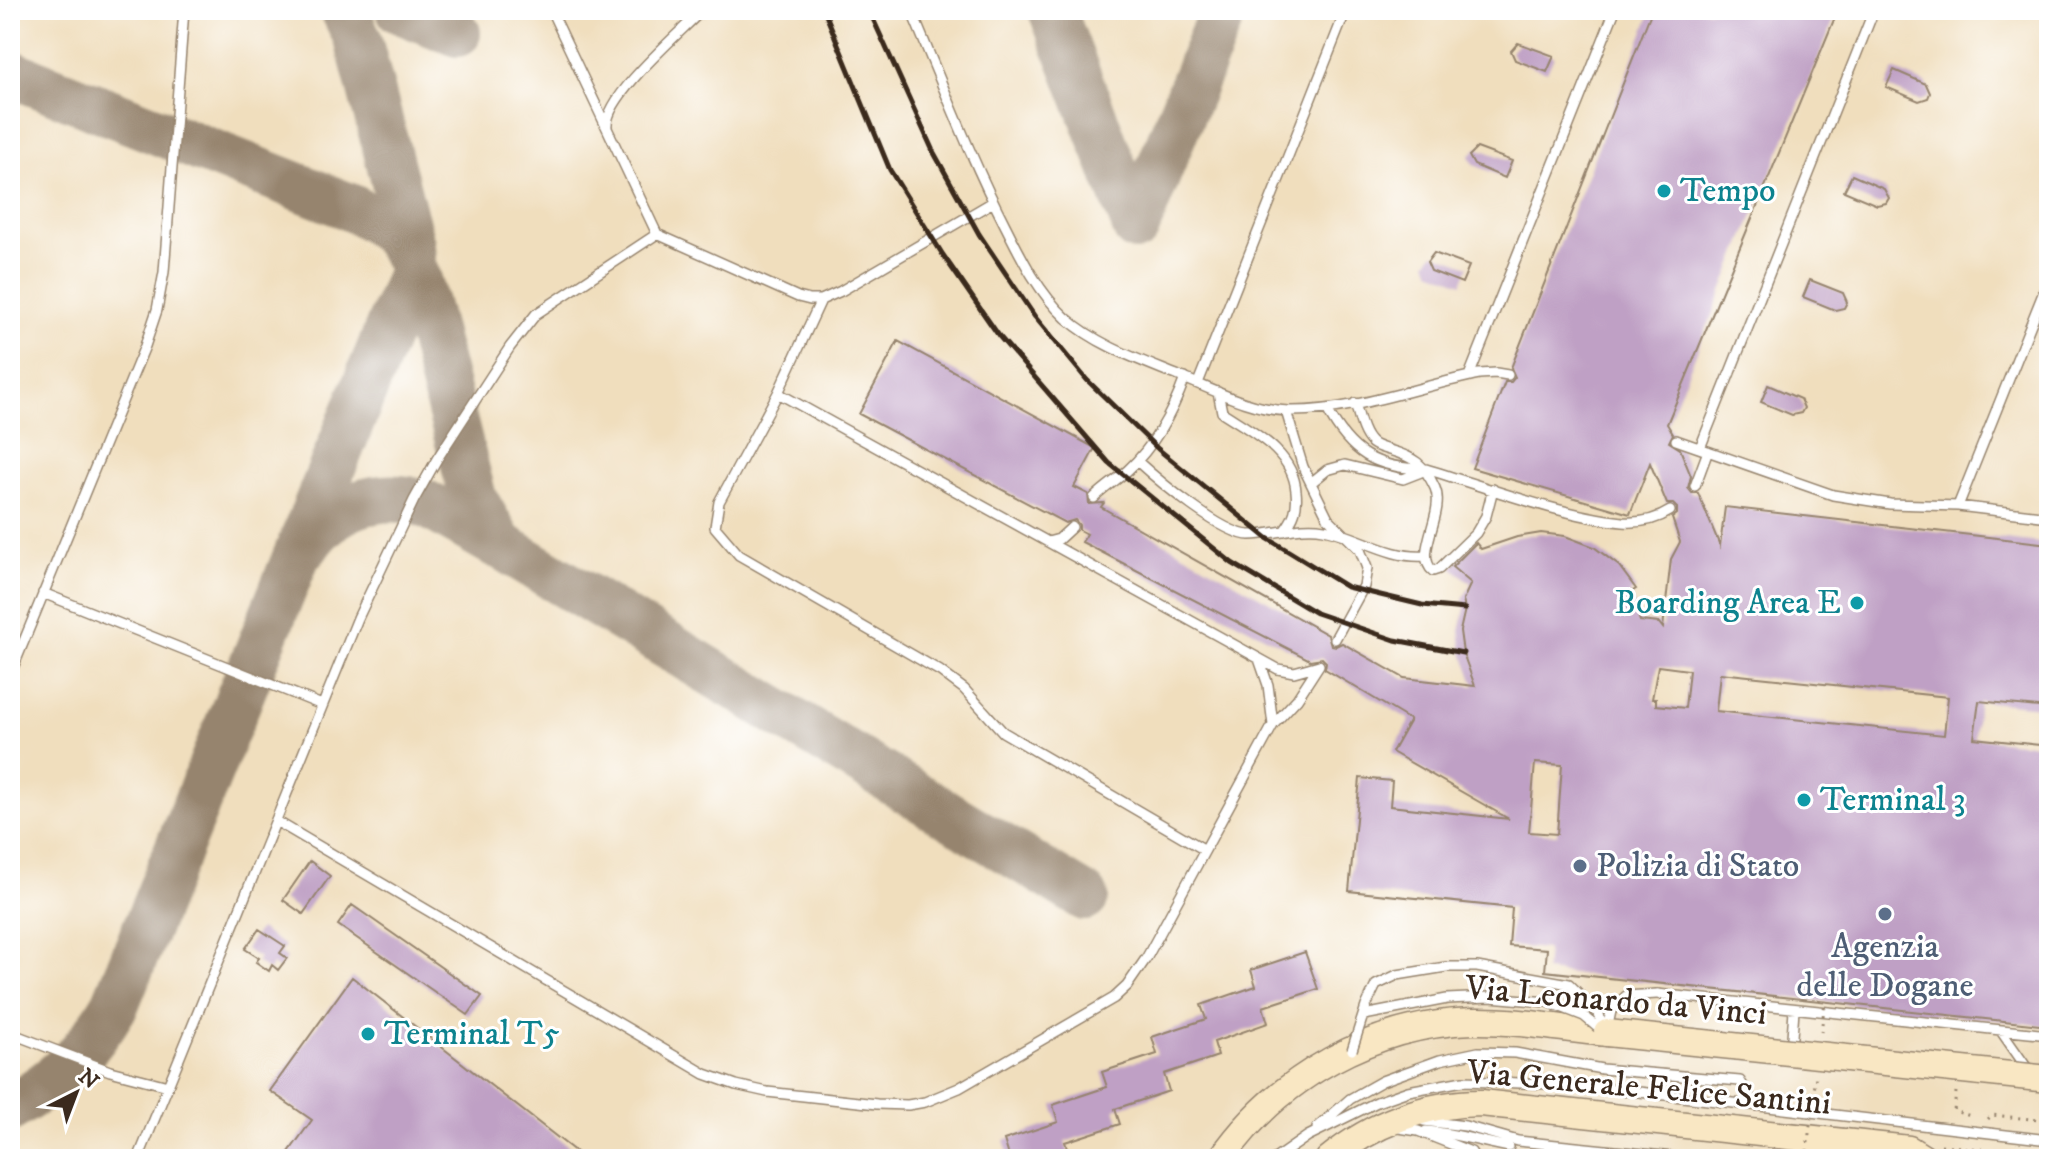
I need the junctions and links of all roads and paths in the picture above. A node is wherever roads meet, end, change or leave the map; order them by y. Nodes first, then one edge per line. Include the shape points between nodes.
1 (184, 10) edge
2 (551, 10) edge
3 (702, 10) edge
4 (911, 10) edge
5 (1346, 10) edge
6 (1615, 10) edge
7 (1874, 10) edge
8 (611, 138) junction
9 (993, 202) junction
10 (657, 234) junction
11 (2049, 279) edge
12 (821, 300) junction
13 (1508, 375) dead end
14 (1469, 376) junction
15 (1185, 378) junction
16 (1198, 383) junction
17 (1218, 392) junction
18 (778, 393) junction
19 (1355, 403) junction
20 (1327, 409) junction
21 (1286, 411) junction
22 (1676, 440) dead end
23 (1704, 450) junction
24 (1137, 461) junction
25 (1426, 469) junction
26 (1312, 482) junction
27 (1695, 486) dead end
28 (1493, 489) junction
29 (1094, 498) dead end
30 (1958, 506) junction
31 (1670, 511) dead end
32 (2049, 517) edge
33 (1072, 527) dead end
34 (1284, 531) junction
35 (1340, 533) junction
36 (1048, 542) junction
37 (1426, 556) junction
38 (43, 593) junction
39 (1335, 639) dead end
40 (1259, 657) junction
41 (10, 675) edge
42 (322, 705) junction
43 (1273, 725) junction
44 (276, 821) junction
45 (1205, 850) junction
46 (1825, 1001) dead end
47 (1794, 1010) junction
48 (1364, 1015) junction
49 (2001, 1031) junction
50 (1605, 1032) junction
51 (1821, 1032) dead end
52 (10, 1033) edge
53 (2049, 1035) edge
54 (1352, 1050) junction
55 (1790, 1051) junction
56 (1817, 1064) dead end
57 (2042, 1076) edge
58 (168, 1086) junction
59 (1756, 1106) junction
60 (1986, 1120) dead end
61 (2049, 1121) edge
62 (1398, 1126) junction
63 (1308, 1136) junction
64 (2049, 1140) edge
65 (1509, 1147) dead end
66 (138, 1159) edge
67 (1221, 1159) edge
68 (1275, 1159) edge
69 (1286, 1159) edge
70 (1329, 1159) edge
71 (1475, 1159) edge
72 (1693, 1159) edge
73 (1806, 1159) edge
74 (1925, 1159) edge

1 - 38 lane via 157,310
2 - 8 lane
3 - 8 lane via 617,98 607,120
4 - 9 lane
5 - 16 lane
6 - 14 lane
7 - 23 lane
8 - 10 lane
9 - 12 lane
9 - 15 lane via 1038,284 1066,318 1115,349
10 - 12 lane via 798,297
10 - 42 lane via 551,302 524,327 414,500
11 - 30 lane
12 - 18 lane
13 - 14 lane
14 - 19 lane
15 - 16 lane
15 - 24 lane
16 - 17 lane
17 - 21 lane
17 - 34 lane via 1222,412 1280,452 1293,474 1297,505
18 - 36 lane
18 - 45 lane via 719,502 715,527 739,555 940,671 1003,732
19 - 20 lane
19 - 25 lane via 1374,445 1407,455
20 - 21 lane
20 - 25 lane via 1346,442 1366,456 1406,469
21 - 26 lane
22 - 23 lane
23 - 27 lane
23 - 30 lane via 1858,501
24 - 29 lane
24 - 34 lane via 1232,532
25 - 26 lane via 1403,479 1345,465
25 - 28 lane
25 - 37 lane via 1439,502
26 - 35 lane
28 - 31 lane via 1624,522
28 - 37 lane via 1476,533 1436,571 1427,566
30 - 32 lane
33 - 36 lane
34 - 35 lane via 1320,528
35 - 37 lane via 1400,555
35 - 39 lane via 1360,550 1367,577
36 - 40 lane
38 - 41 lane
38 - 42 lane
40 - 43 lane
40 - 43 lane via 1287,672 1319,665
42 - 44 lane
43 - 45 lane
44 - 45 lane via 705,1074 750,1089 891,1105 925,1102 951,1092 1114,998 1138,973
44 - 58 lane
46 - 51 path, bridge
47 - 49 lane
47 - 50 lane, bridge via 1631,994 1611,1011
47 - 55 lane
48 - 50 lane, bridge via 1447,999 1490,997 1548,1002 1584,1016
48 - 50 lane, bridge via 1376,985 1384,979 1477,967 1569,984 1599,1014
48 - 54 lane, bridge
49 - 53 lane
49 - 57 lane
50 - 54 main road, Via Leonardo da Vinci via 1461,1022 1408,1029
50 - 55 main road, Via Leonardo da Vinci, bridge
52 - 58 lane via 110,1071
54 - 67 main road, Via Leonardo da Vinci via 1275,1098
55 - 57 main road, Via Leonardo da Vinci, bridge
56 - 73 path, bridge
58 - 66 lane
59 - 63 lane via 1579,1085 1463,1081 1408,1091
59 - 63 lane via 1740,1081 1478,1052 1382,1081 1350,1099
59 - 64 lane
60 - 61 path via 1992,1115
62 - 65 lane
62 - 70 main road, Via Generale Felice Santini via 1361,1136
62 - 71 lane via 1471,1152
62 - 72 lane via 1430,1121 1518,1141
62 - 74 main road, Via Generale Felice Santini via 1448,1105 1501,1104 1909,1149
63 - 68 lane
63 - 69 lane

